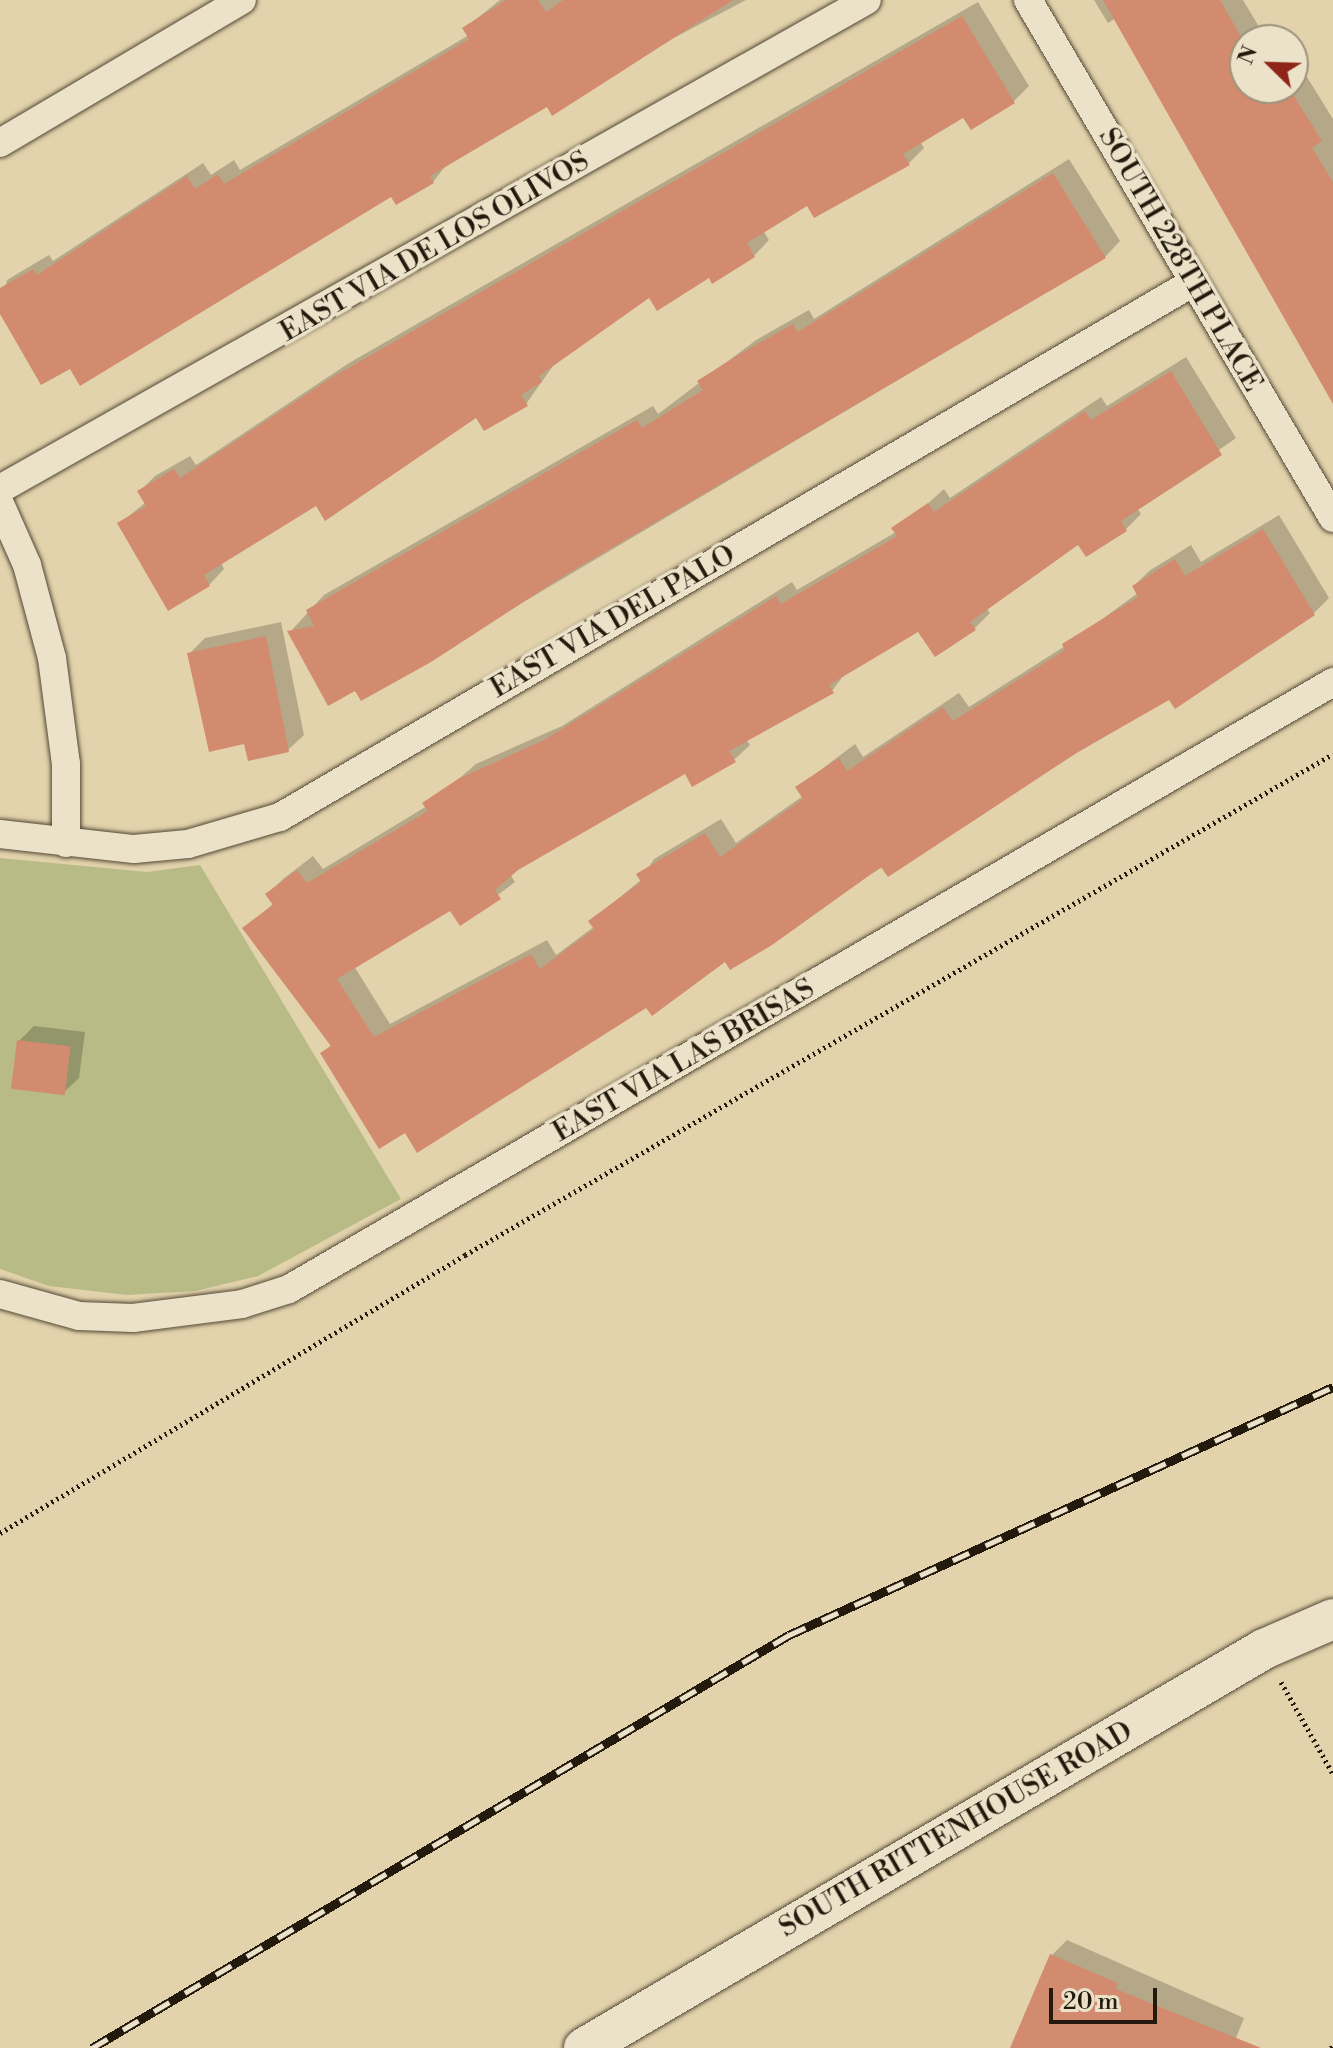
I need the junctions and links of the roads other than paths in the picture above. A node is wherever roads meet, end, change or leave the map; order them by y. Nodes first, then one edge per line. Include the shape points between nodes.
1 (242, 0) edge
2 (867, 0) edge
3 (1028, 0) edge
4 (0, 143) edge
5 (1192, 283) junction
6 (0, 489) edge
7 (0, 504) edge
8 (1333, 518) edge
9 (1333, 682) edge
10 (0, 834) edge
11 (66, 843) junction
12 (0, 1294) edge
13 (1333, 1619) edge
14 (584, 2048) edge

1 - 4 street
2 - 6 street, EAST VIA DE LOS OLIVOS
3 - 5 street, SOUTH 228TH PLACE
5 - 8 street, SOUTH 228TH PLACE
5 - 11 street, EAST VIA DEL PALO via 280,817 188,844
7 - 11 street via 52,658 65,750
9 - 12 street, EAST VIA LAS BRISAS via 289,1289 230,1307 133,1318 79,1316
10 - 11 street, EAST VIA DEL PALO
13 - 14 main road, SOUTH RITTENHOUSE ROAD via 1264,1649

